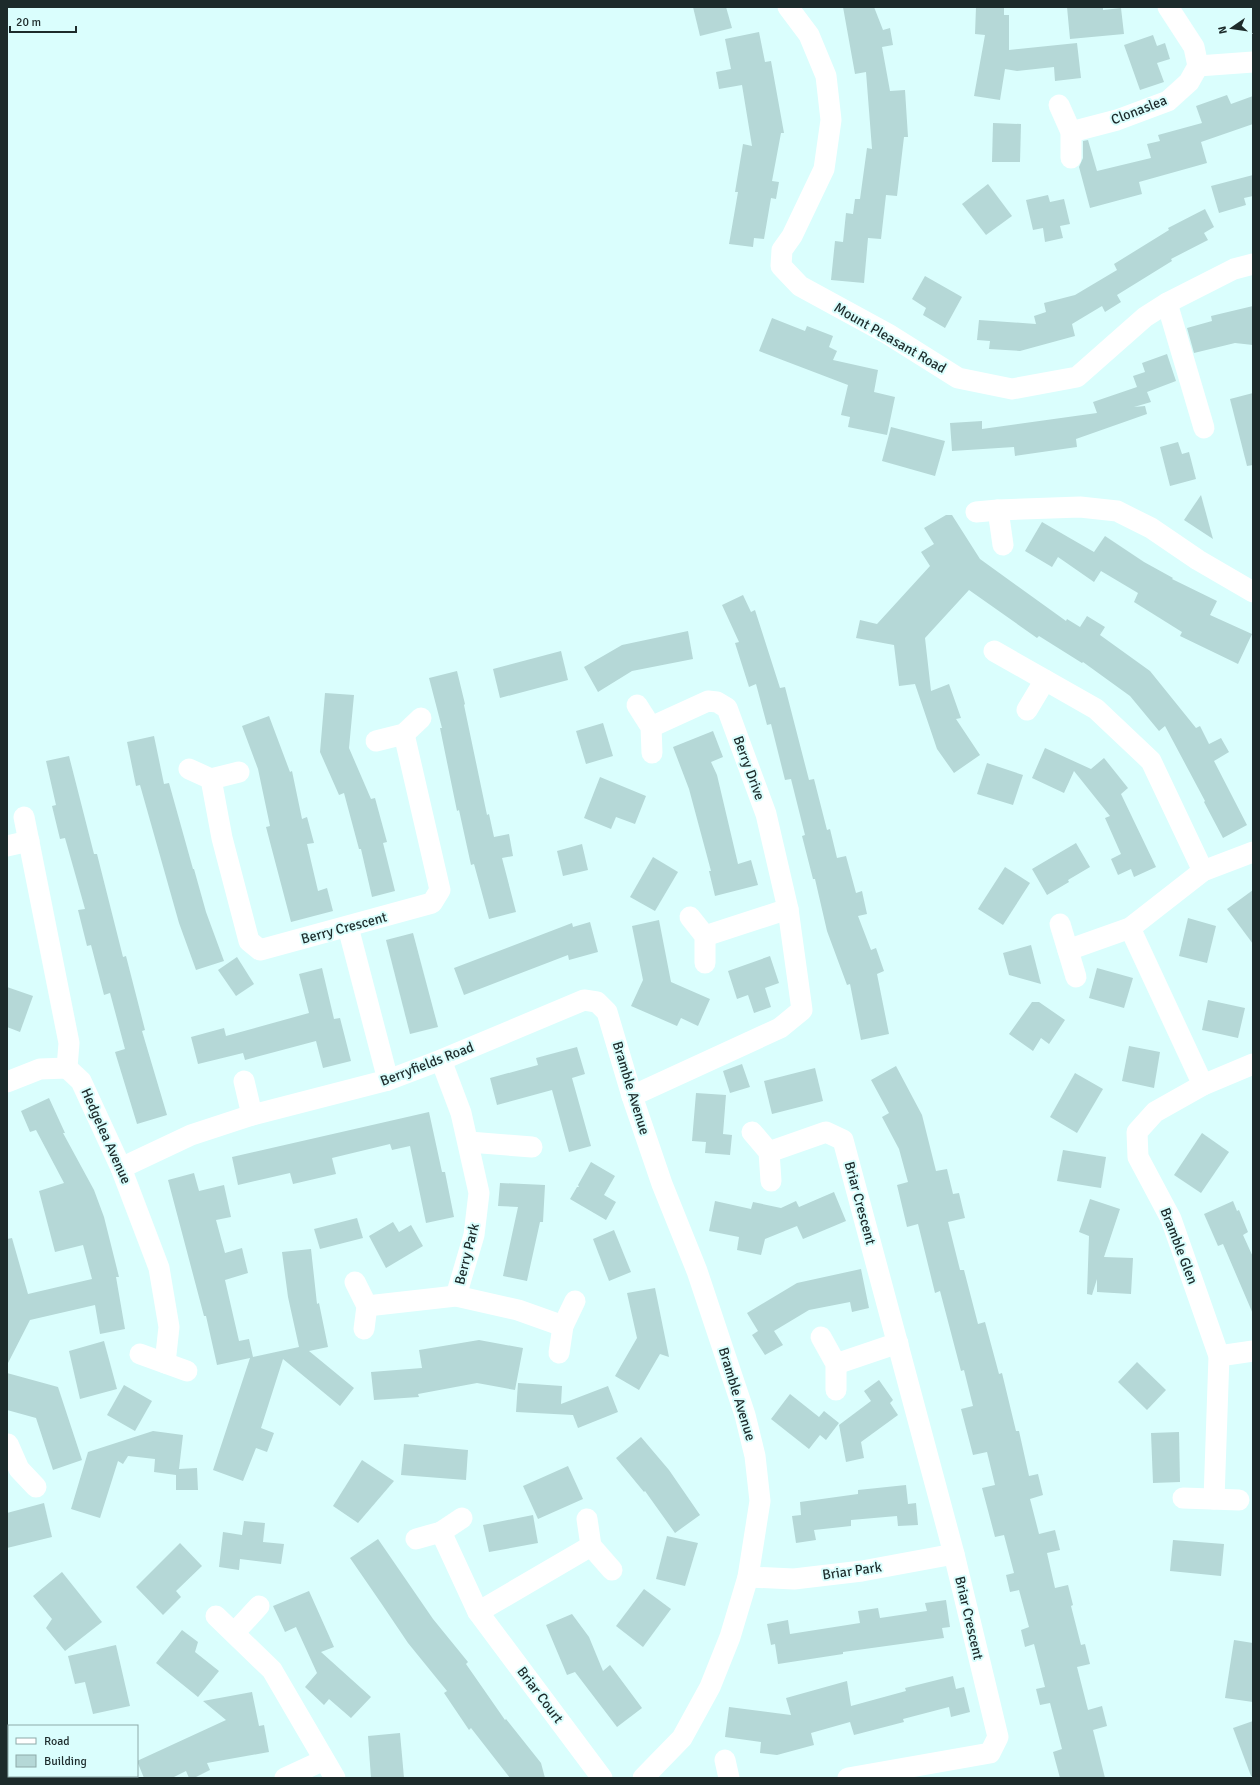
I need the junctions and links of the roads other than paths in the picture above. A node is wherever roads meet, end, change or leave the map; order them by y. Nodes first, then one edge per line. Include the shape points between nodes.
1 (788, 7) edge
2 (1168, 7) edge
3 (1253, 62) edge
4 (1198, 66) junction
5 (1059, 105) dead end
6 (1071, 132) junction
7 (1071, 158) dead end
8 (1253, 264) edge
9 (1167, 304) junction
10 (1204, 428) dead end
11 (998, 510) junction
12 (976, 512) dead end
13 (1003, 545) dead end
14 (1253, 592) edge
15 (994, 651) dead end
16 (1045, 680) junction
17 (637, 705) dead end
18 (1027, 710) dead end
19 (421, 718) dead end
20 (651, 727) junction
21 (404, 734) junction
22 (376, 741) dead end
23 (652, 753) dead end
24 (189, 768) dead end
25 (239, 772) dead end
26 (211, 779) junction
27 (24, 817) dead end
28 (29, 841) junction
29 (7, 846) edge
30 (1253, 852) edge
31 (1203, 871) junction
32 (788, 909) junction
33 (690, 917) dead end
34 (1060, 924) dead end
35 (348, 927) junction
36 (1130, 928) junction
37 (706, 936) junction
38 (1068, 950) junction
39 (705, 963) dead end
40 (1076, 977) dead end
41 (597, 1002) joint
42 (441, 1060) junction
43 (1253, 1064) edge
44 (67, 1068) junction
45 (388, 1080) junction
46 (244, 1081) dead end
47 (7, 1082) edge
48 (1204, 1085) junction
49 (632, 1096) junction
50 (252, 1115) junction
51 (752, 1132) dead end
52 (469, 1142) junction
53 (532, 1147) dead end
54 (769, 1152) junction
55 (121, 1168) junction
56 (771, 1181) dead end
57 (355, 1282) dead end
58 (456, 1296) junction
59 (575, 1301) dead end
60 (367, 1306) junction
61 (563, 1326) junction
62 (364, 1329) dead end
63 (821, 1337) dead end
64 (898, 1343) junction
65 (1253, 1351) edge
66 (559, 1353) dead end
67 (140, 1354) dead end
68 (1219, 1356) junction
69 (165, 1363) junction
70 (836, 1364) junction
71 (187, 1371) dead end
72 (836, 1390) dead end
73 (8, 1444) dead end
74 (13, 1472) edge
75 (36, 1487) dead end
76 (1183, 1498) dead end
77 (1214, 1499) junction
78 (1239, 1500) dead end
79 (462, 1518) dead end
80 (587, 1519) dead end
81 (441, 1532) junction
82 (416, 1539) dead end
83 (591, 1546) junction
84 (954, 1554) junction
85 (612, 1570) dead end
86 (748, 1577) junction
87 (258, 1606) dead end
88 (478, 1612) junction
89 (216, 1616) dead end
90 (235, 1632) junction
91 (324, 1760) junction
92 (285, 1778) edge
93 (335, 1778) edge
94 (602, 1778) edge
95 (643, 1778) edge
96 (848, 1778) edge

1 - 9 street, Mount Pleasant Road via 809,35 826,76 831,120 824,169 792,236 782,250 781,266 800,286 888,334 958,378 1012,389 1077,378 1145,317
2 - 4 street via 1194,47
3 - 4 street
4 - 6 street, Clonaslea via 1189,82 1168,101 1117,120
5 - 6 street
6 - 7 street
8 - 9 street, Mount Pleasant Road via 1234,270
9 - 10 street
11 - 12 street
11 - 13 street
11 - 14 street via 1080,507 1117,511 1151,528 1198,560
15 - 16 street
16 - 18 street
16 - 31 street via 1096,709 1151,761
17 - 20 street
19 - 21 street
20 - 23 street
20 - 32 street, Berry Drive via 708,701 717,702 727,708 766,814
21 - 22 street
21 - 35 street, Berry Crescent via 440,890 432,903
24 - 26 street
25 - 26 street
26 - 35 street, Berry Crescent via 222,838 249,941 260,950
27 - 28 street
28 - 29 street
28 - 44 street via 69,1043
30 - 31 street
31 - 36 street
32 - 37 street
32 - 49 street, Berry Drive via 802,1010 780,1028
33 - 37 street
34 - 38 street
35 - 45 street
36 - 38 street
36 - 48 street
37 - 39 street
38 - 40 street
41 - 42 street, Berryfields Road via 584,1000
41 - 49 street, Bramble Avenue via 607,1012
42 - 45 street, Berryfields Road
42 - 52 street, Berry Park
43 - 48 street, Bramble Glen
44 - 47 street via 40,1069
44 - 55 street, Hedgelea Avenue via 81,1082
45 - 50 street, Berryfields Road
46 - 50 street
48 - 68 street, Bramble Glen via 1155,1112 1137,1132 1138,1157 1171,1219
49 - 86 street, Bramble Avenue via 662,1184 697,1271 745,1415 755,1456 760,1501
50 - 55 street, Berryfields Road via 191,1134
51 - 54 street
52 - 53 street
52 - 58 street, Berry Park via 479,1193 474,1235
54 - 56 street
54 - 64 street, Briar Crescent via 826,1132 843,1140
55 - 69 street, Hedgelea Avenue via 159,1268 169,1327
57 - 60 street
58 - 60 street, Berry Park
58 - 61 street, Berry Park via 518,1310
59 - 61 street
60 - 62 street
61 - 66 street
63 - 70 street
64 - 70 street
64 - 84 street, Briar Crescent
65 - 68 street
67 - 69 street
68 - 77 street, Bramble Glen
69 - 71 street
70 - 72 street
73 - 74 street
74 - 75 street
76 - 77 street
77 - 78 street
79 - 81 street
80 - 83 street
81 - 82 street
81 - 88 street, Briar Court
83 - 85 street
83 - 88 street
84 - 86 street, Briar Park via 862,1571 794,1579
84 - 96 street, Briar Crescent via 998,1738 990,1752
86 - 95 street, Bramble Avenue via 730,1636 710,1686 682,1738
87 - 90 street
88 - 94 street, Briar Court
89 - 90 street
90 - 91 street via 272,1670
91 - 92 street
91 - 93 street

